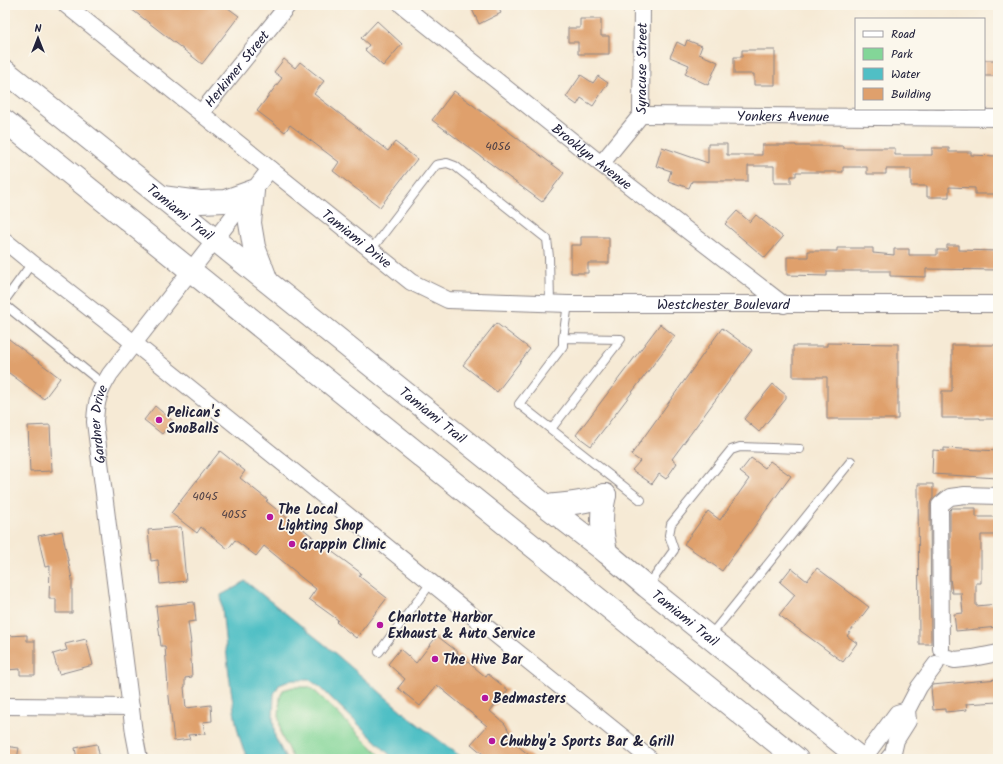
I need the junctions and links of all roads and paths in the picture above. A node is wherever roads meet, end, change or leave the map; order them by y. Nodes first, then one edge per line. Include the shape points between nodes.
1 (66, 5) edge
2 (288, 5) edge
3 (642, 5) edge
4 (409, 7) edge
5 (5, 70) edge
6 (201, 113) junction
7 (641, 115) junction
8 (998, 118) edge
9 (5, 121) edge
10 (601, 164) junction
11 (270, 169) junction
12 (253, 191) junction
13 (162, 197) junction
14 (5, 240) edge
15 (215, 240) junction
16 (371, 250) junction
17 (32, 263) junction
18 (190, 270) junction
19 (268, 282) junction
20 (5, 300) edge
21 (448, 300) joint
22 (550, 303) junction
23 (5, 304) edge
24 (568, 304) junction
25 (998, 304) edge
26 (784, 305) junction
27 (563, 338) junction
28 (134, 343) junction
29 (103, 384) junction
30 (551, 429) junction
31 (800, 449) dead end
32 (851, 461) dead end
33 (611, 488) junction
34 (998, 496) edge
35 (641, 500) dead end
36 (546, 506) junction
37 (606, 552) junction
38 (431, 583) junction
39 (647, 587) junction
40 (709, 637) junction
41 (379, 652) dead end
42 (998, 653) edge
43 (942, 657) junction
44 (5, 706) edge
45 (131, 707) junction
46 (907, 710) junction
47 (139, 759) edge
48 (650, 759) edge
49 (797, 759) edge
50 (862, 759) edge
51 (888, 759) edge

1 - 6 street
2 - 6 street, Herkimer Street
3 - 7 street, Syracuse Street
4 - 10 street, Brooklyn Avenue
5 - 13 main road, Tamiami Trail
6 - 11 street
7 - 8 street, Yonkers Avenue
7 - 10 street, Syracuse Street
9 - 18 main road
10 - 26 street, Brooklyn Avenue
11 - 12 street, Gardner Drive
11 - 16 street, Tamiami Drive
12 - 13 main road via 225,201 200,202
12 - 15 street, Gardner Drive
12 - 19 main road via 250,223 252,237
13 - 15 main road, Tamiami Trail
14 - 17 street
15 - 18 street, Gardner Drive
15 - 19 main road, Tamiami Trail
16 - 21 street, Tamiami Drive via 412,282
16 - 22 lane via 436,165 447,163 455,166 547,238
17 - 20 lane
17 - 28 street
18 - 28 street, Gardner Drive
18 - 49 main road
19 - 36 main road, Tamiami Trail
21 - 22 street, Westchester Boulevard
22 - 24 street, Westchester Boulevard
23 - 29 lane
24 - 26 street, Westchester Boulevard
24 - 27 lane
25 - 26 street, Westchester Boulevard
27 - 30 lane via 563,346 519,404
27 - 30 lane via 621,339
28 - 29 street, Gardner Drive
28 - 38 street
29 - 45 street, Gardner Drive via 96,405 95,422
30 - 33 lane
31 - 39 lane via 740,447 731,450 671,524 669,534 674,550
32 - 40 lane
33 - 35 lane
33 - 36 main road via 594,499
33 - 37 main road via 602,506 602,532
34 - 43 street via 950,497 940,505
36 - 37 main road, Tamiami Trail
37 - 39 main road, Tamiami Trail
38 - 41 lane
38 - 48 street
39 - 40 main road, Tamiami Trail
40 - 50 main road, Tamiami Trail
42 - 43 street via 955,660
43 - 46 street via 919,687
44 - 45 street
45 - 47 street, Gardner Drive
46 - 50 street via 897,713
46 - 51 street via 908,721

